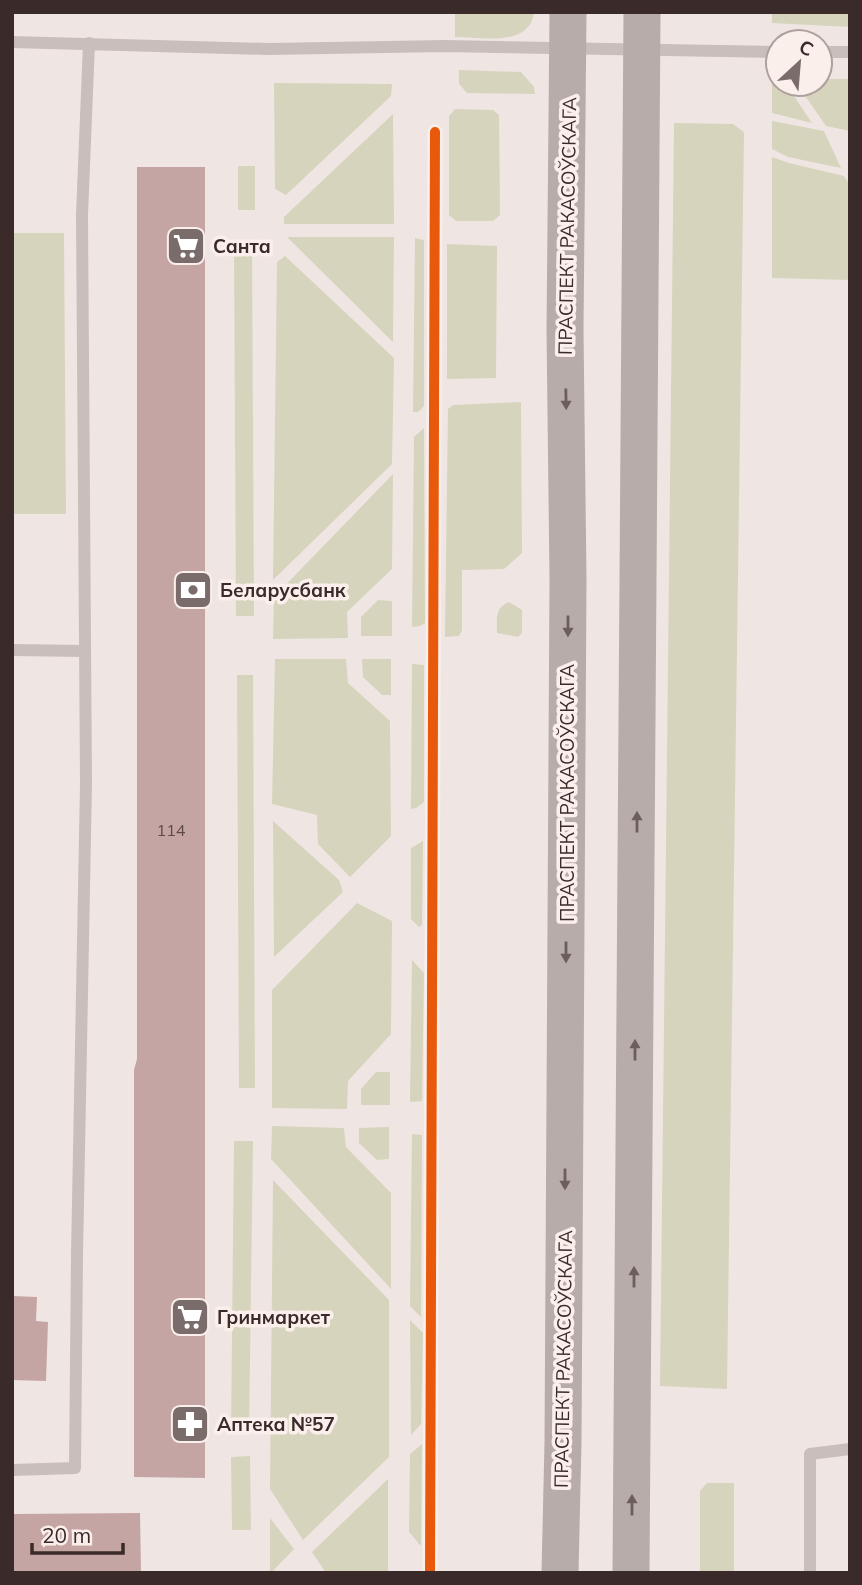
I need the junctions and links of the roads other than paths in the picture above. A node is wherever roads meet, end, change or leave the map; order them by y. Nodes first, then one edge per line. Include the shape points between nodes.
1 (642, 12) edge
2 (568, 30) edge
3 (12, 41) edge
4 (89, 43) junction
5 (642, 50) junction
6 (764, 52) edge
7 (12, 650) edge
8 (85, 650) junction
9 (850, 1449) edge
10 (12, 1470) edge
11 (560, 1573) edge
12 (631, 1573) edge
13 (810, 1573) edge

1 - 5 main road
2 - 4 lane via 445,46 268,49
2 - 5 lane
2 -> 11 main road, ПРАСПЕКТ РАКАСОЎСКАГА
3 - 4 lane
4 - 8 lane via 82,215
5 - 6 lane
12 -> 5 main road
7 - 8 lane
8 - 10 lane via 75,1468
9 - 13 lane via 810,1454

